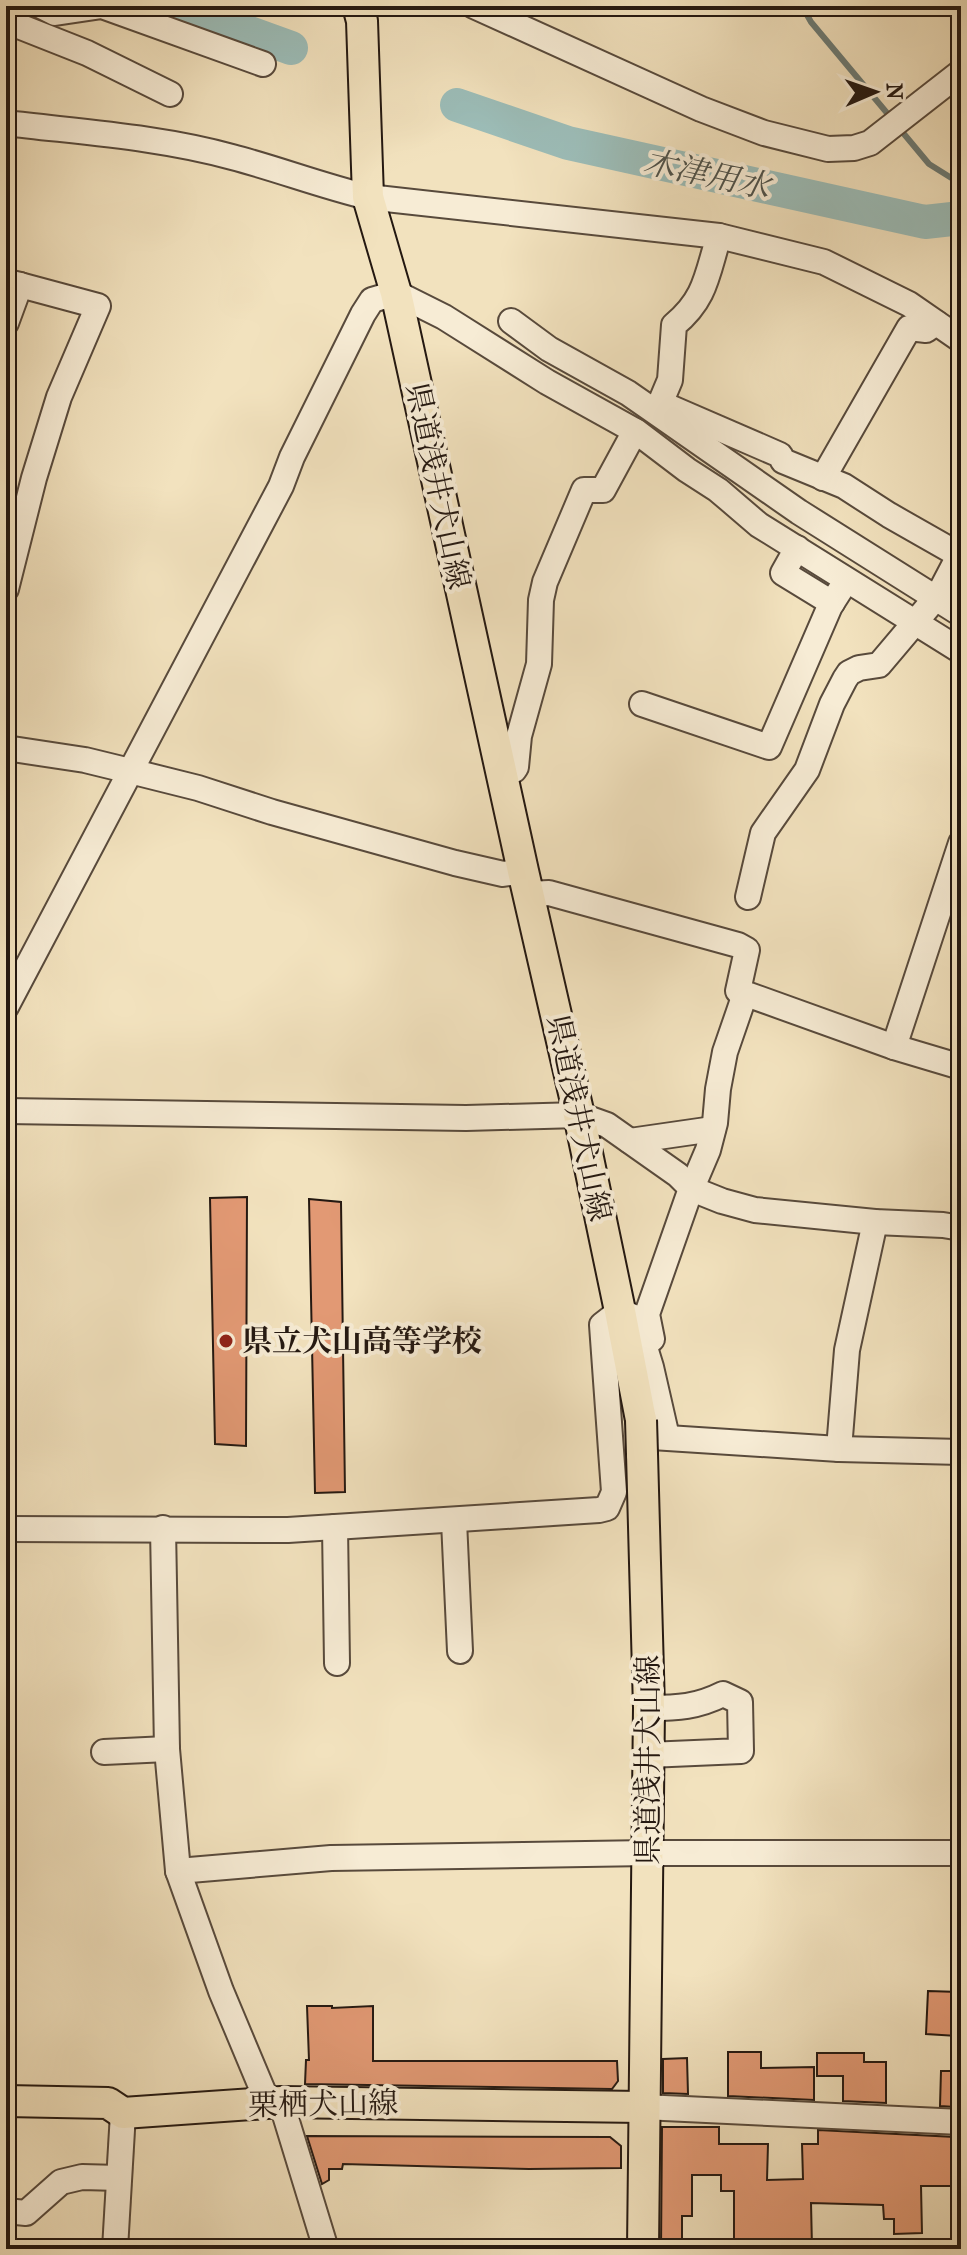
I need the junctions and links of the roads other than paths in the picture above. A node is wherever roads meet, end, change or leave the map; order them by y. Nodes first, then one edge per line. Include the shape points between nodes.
1 (41, 6) edge
2 (358, 6) edge
3 (474, 6) edge
4 (6, 21) edge
5 (263, 64) dead end
6 (953, 77) edge
7 (170, 94) dead end
8 (6, 123) edge
9 (368, 197) junction
10 (719, 236) junction
11 (13, 283) edge
12 (396, 293) junction
13 (511, 321) dead end
14 (6, 323) edge
15 (936, 323) junction
16 (961, 340) edge
17 (663, 411) junction
18 (640, 434) junction
19 (823, 478) junction
20 (797, 548) junction
21 (960, 554) edge
22 (846, 581) junction
23 (6, 589) edge
24 (935, 599) junction
25 (832, 603) junction
26 (961, 614) edge
27 (916, 622) junction
28 (961, 651) edge
29 (642, 704) dead end
30 (6, 748) edge
31 (130, 771) junction
32 (501, 772) junction
33 (961, 843) edge
34 (526, 882) junction
35 (748, 897) dead end
36 (745, 994) junction
37 (6, 1007) edge
38 (894, 1047) junction
39 (961, 1067) edge
40 (6, 1111) edge
41 (579, 1115) junction
42 (713, 1129) junction
43 (630, 1141) junction
44 (692, 1189) junction
45 (875, 1222) junction
46 (961, 1228) edge
47 (620, 1311) junction
48 (651, 1367) junction
49 (611, 1436) junction
50 (667, 1437) junction
51 (839, 1449) junction
52 (961, 1452) edge
53 (454, 1521) junction
54 (335, 1527) junction
55 (163, 1528) junction
56 (6, 1529) edge
57 (460, 1651) dead end
58 (337, 1663) dead end
59 (649, 1708) junction
60 (167, 1749) junction
61 (104, 1752) dead end
62 (648, 1755) junction
63 (648, 1853) junction
64 (961, 1853) edge
65 (178, 1871) junction
66 (6, 2101) edge
67 (275, 2102) junction
68 (643, 2107) junction
69 (123, 2113) junction
70 (961, 2122) edge
71 (119, 2178) junction
72 (6, 2211) edge
73 (115, 2249) edge
74 (326, 2249) edge
75 (643, 2249) edge

1 - 5 street via 55,13 102,6
2 - 9 main road, 県道浅井犬山線
3 - 6 street via 701,109 828,149 870,143
4 - 7 street
8 - 9 street via 231,156
9 - 10 street
9 - 12 main road, 県道浅井犬山線
10 - 15 street via 824,262
10 - 17 street via 700,296 674,325
11 - 14 street
11 - 23 street via 98,306 59,397
12 - 18 street
12 - 31 street via 372,300 363,314 281,486
12 - 32 main road, 県道浅井犬山線
13 - 17 street via 549,349
15 - 16 street
15 - 19 street via 926,330 909,328
17 - 18 street
17 - 19 street via 780,455
17 - 24 street via 799,512
18 - 20 street
18 - 32 street via 603,490 584,490 545,582 539,664 516,767
19 - 21 street
20 - 22 street
20 - 25 street via 783,573
21 - 24 street
22 - 25 street
22 - 27 street
24 - 26 street
24 - 27 street
25 - 29 street via 769,747
27 - 28 street
27 - 35 street via 879,665 859,668 845,679 807,770 763,833
30 - 31 street
31 - 34 street
31 - 37 street
32 - 34 main road, 県道浅井犬山線
33 - 38 street
34 - 36 street via 738,945 747,950 738,991
34 - 41 main road, 県道浅井犬山線
36 - 38 street
36 - 42 street via 725,1052
38 - 39 street
40 - 41 street
41 - 43 street
41 - 47 main road, 県道浅井犬山線
42 - 43 street
42 - 44 street
43 - 44 street
44 - 45 street via 755,1210
44 - 48 street via 647,1314 654,1351
45 - 46 street
45 - 51 street via 847,1350
47 - 48 street via 636,1318
47 - 49 street via 602,1325
47 - 59 main road, 県道浅井犬山線, bridge via 641,1420
48 - 50 street
49 - 50 street
49 - 53 street via 614,1492 607,1508
50 - 51 street
51 - 52 street
53 - 54 street
53 - 57 street
54 - 55 street
54 - 58 street
55 - 56 street
55 - 60 street
59 - 62 main road, 県道浅井犬山線
59 - 62 street via 702,1704 723,1694 740,1702 741,1751
60 - 61 street
60 - 65 street
62 - 63 main road, 県道浅井犬山線
63 - 64 street
63 - 65 street via 331,1858
63 - 68 main road, 県道浅井犬山線
65 - 67 street via 221,1991
66 - 69 main road, 栗栖犬山線 via 108,2103
67 - 68 main road, 栗栖犬山線
67 - 69 main road, 栗栖犬山線
67 - 74 street
68 - 70 street
68 - 75 main road, 県道浅井犬山線
69 - 71 street
71 - 72 street via 61,2182 26,2213
71 - 73 street

